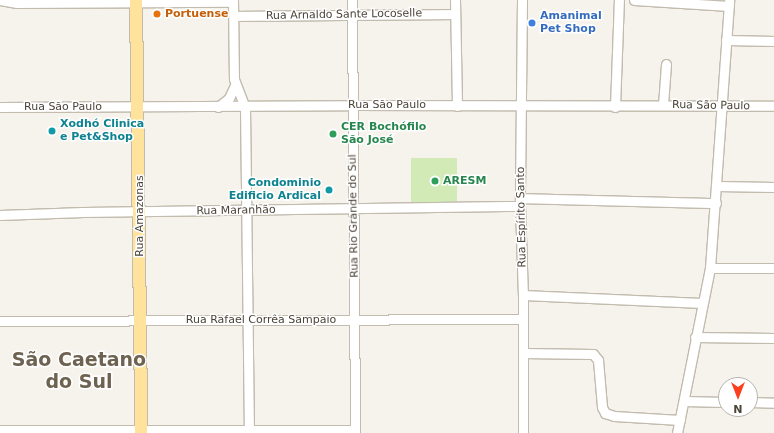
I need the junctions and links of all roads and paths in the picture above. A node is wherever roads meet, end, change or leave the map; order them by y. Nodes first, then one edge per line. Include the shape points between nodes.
1 (0, 0) edge
2 (352, 0) edge
3 (455, 0) edge
4 (522, 0) edge
5 (619, 0) edge
6 (634, 0) edge
7 (233, 1) edge
8 (136, 2) edge
9 (729, 3) edge
10 (455, 14) junction
11 (234, 16) junction
12 (352, 16) junction
13 (726, 40) junction
14 (774, 41) edge
15 (666, 64) dead end
16 (235, 86) junction
17 (351, 105) junction
18 (663, 105) junction
19 (138, 106) junction
20 (457, 106) junction
21 (522, 106) junction
22 (722, 106) junction
23 (774, 106) edge
24 (0, 107) edge
25 (218, 107) junction
26 (244, 107) junction
27 (614, 107) junction
28 (717, 186) junction
29 (774, 187) edge
30 (520, 202) junction
31 (716, 203) junction
32 (354, 209) junction
33 (246, 211) junction
34 (140, 212) junction
35 (0, 215) edge
36 (710, 268) junction
37 (774, 268) edge
38 (523, 295) junction
39 (702, 303) junction
40 (523, 319) junction
41 (140, 320) junction
42 (247, 320) junction
43 (354, 320) junction
44 (0, 321) edge
45 (695, 337) junction
46 (774, 338) edge
47 (523, 354) junction
48 (684, 401) junction
49 (718, 402) edge
50 (758, 402) edge
51 (774, 403) edge
52 (680, 420) junction
53 (0, 430) edge
54 (141, 431) edge
55 (248, 431) edge
56 (355, 432) edge
57 (523, 433) edge
58 (677, 433) edge

1 - 8 street via 17,3
2 - 12 street, Rua Rio Grande do Sul
3 - 10 street
4 - 21 street, Rua Espírito Santo
5 - 27 street
6 - 9 street
7 - 8 street
7 - 11 street
8 - 19 main road, Rua Amazonas
9 - 13 street
10 - 12 street, Rua Arnaldo Sante Locoselle
10 - 20 street
11 - 12 street, Rua Arnaldo Sante Locoselle
11 - 16 street
12 - 17 street, Rua Rio Grande do Sul
13 - 14 street
13 - 22 street
15 - 18 street
16 - 25 street via 229,98
16 - 26 street
17 - 20 street, Rua São Paulo
17 - 26 street, Rua São Paulo
17 - 32 street, Rua Rio Grande do Sul
18 - 22 street, Rua São Paulo
18 - 27 street, Rua São Paulo
19 - 24 street, Rua São Paulo
19 - 25 street, Rua São Paulo
19 - 34 main road, Rua Amazonas
20 - 21 street, Rua São Paulo
21 - 27 street, Rua São Paulo
21 - 30 street, Rua Espírito Santo
22 - 23 street, Rua São Paulo
22 - 28 street
25 - 26 street, Rua São Paulo
26 - 33 street
28 - 29 street
28 - 31 street
30 - 31 street, Rua Maranhão
30 - 32 street, Rua Maranhão
30 - 38 street, Rua Espírito Santo
31 - 36 street
32 - 33 street, Rua Maranhão
32 - 43 street, Rua Rio Grande do Sul
33 - 34 street, Rua Maranhão
33 - 42 street
34 - 35 street, Rua Maranhão
34 - 41 main road, Rua Amazonas
36 - 37 street
36 - 39 street
38 - 39 street
38 - 40 street, Rua Espírito Santo
39 - 45 street
40 - 43 street, Rua Rafael Corrêa Sampaio
40 - 47 street, Rua Espírito Santo
41 - 42 street, Rua Rafael Corrêa Sampaio
41 - 44 street, Rua Rafael Corrêa Sampaio
41 - 54 main road, Rua Amazonas
42 - 43 street, Rua Rafael Corrêa Sampaio
42 - 55 street
43 - 56 street, Rua Rio Grande do Sul
45 - 46 street
45 - 48 street
47 - 52 street via 593,354 598,360 602,407 605,413 614,416
47 - 57 street, Rua Espírito Santo
48 - 49 street
48 - 52 street
50 - 51 street
52 - 58 street
53 - 54 street
54 - 55 street
55 - 56 street

